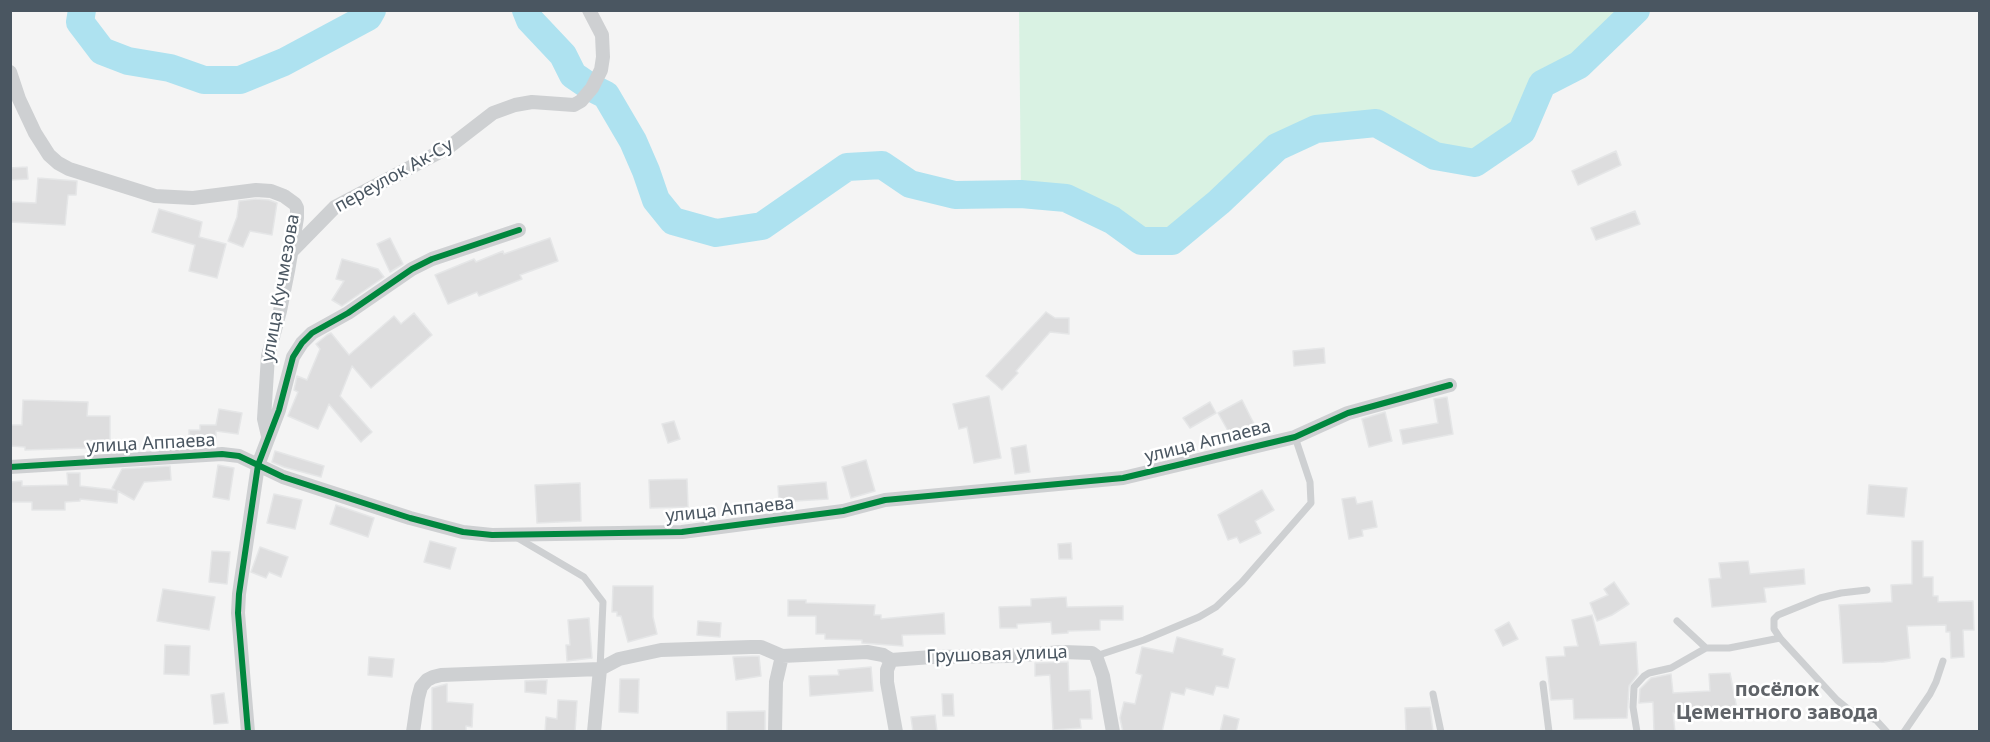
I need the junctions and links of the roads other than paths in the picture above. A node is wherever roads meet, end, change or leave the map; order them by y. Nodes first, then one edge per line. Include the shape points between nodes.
1 (589, 10) edge
2 (10, 72) edge
3 (519, 230) dead end
4 (291, 252) junction
5 (1450, 385) dead end
6 (268, 436) junction
7 (1295, 437) junction
8 (258, 465) junction
9 (10, 466) edge
10 (512, 534) junction
11 (1867, 590) dead end
12 (1677, 621) dead end
13 (1780, 638) junction
14 (1706, 648) junction
15 (782, 656) junction
16 (1096, 656) junction
17 (891, 660) junction
18 (1942, 661) dead end
19 (600, 669) junction
20 (1543, 684) dead end
21 (1433, 694) dead end
22 (248, 732) edge
23 (413, 732) edge
24 (594, 732) edge
25 (775, 732) edge
26 (896, 732) edge
27 (1113, 732) edge
28 (1441, 732) edge
29 (1548, 732) edge
30 (1637, 732) edge
31 (1887, 732) edge
32 (1904, 732) edge

1 - 4 street, переулок Ак-Су via 602,35 603,57 592,88 580,101 574,105 532,102 493,113 448,147 335,207
2 - 4 street, улица Кучмезова via 31,125 58,164 155,196 193,198 271,191 297,208
3 - 6 street via 432,259 312,333 293,357
4 - 6 street, улица Кучмезова via 268,356 264,419
5 - 7 street, улица Аппаева via 1348,413
6 - 8 street
7 - 10 street, улица Аппаева via 1123,478 885,500 843,511 731,527 682,532
7 - 16 lane via 1310,482 1311,503 1242,582 1216,607 1198,617
8 - 9 street, улица Аппаева via 239,456 222,454
8 - 10 street, улица Аппаева via 283,477 443,527 492,535
8 - 22 street via 238,613
10 - 19 lane via 584,577 603,602
11 - 13 lane via 1820,598 1778,615 1773,619
12 - 14 lane
13 - 14 lane via 1729,648
13 - 31 lane via 1837,700 1876,720
14 - 30 lane via 1671,668 1649,673 1634,687
15 - 17 street via 867,651
15 - 19 street via 761,647 661,650 619,659
15 - 25 street via 776,682
16 - 17 street, Грушовая улица via 1086,651
16 - 27 street
17 - 26 street via 887,682
18 - 32 lane via 1930,694
19 - 23 street via 441,675 421,687
19 - 24 street
20 - 29 lane
21 - 28 lane

